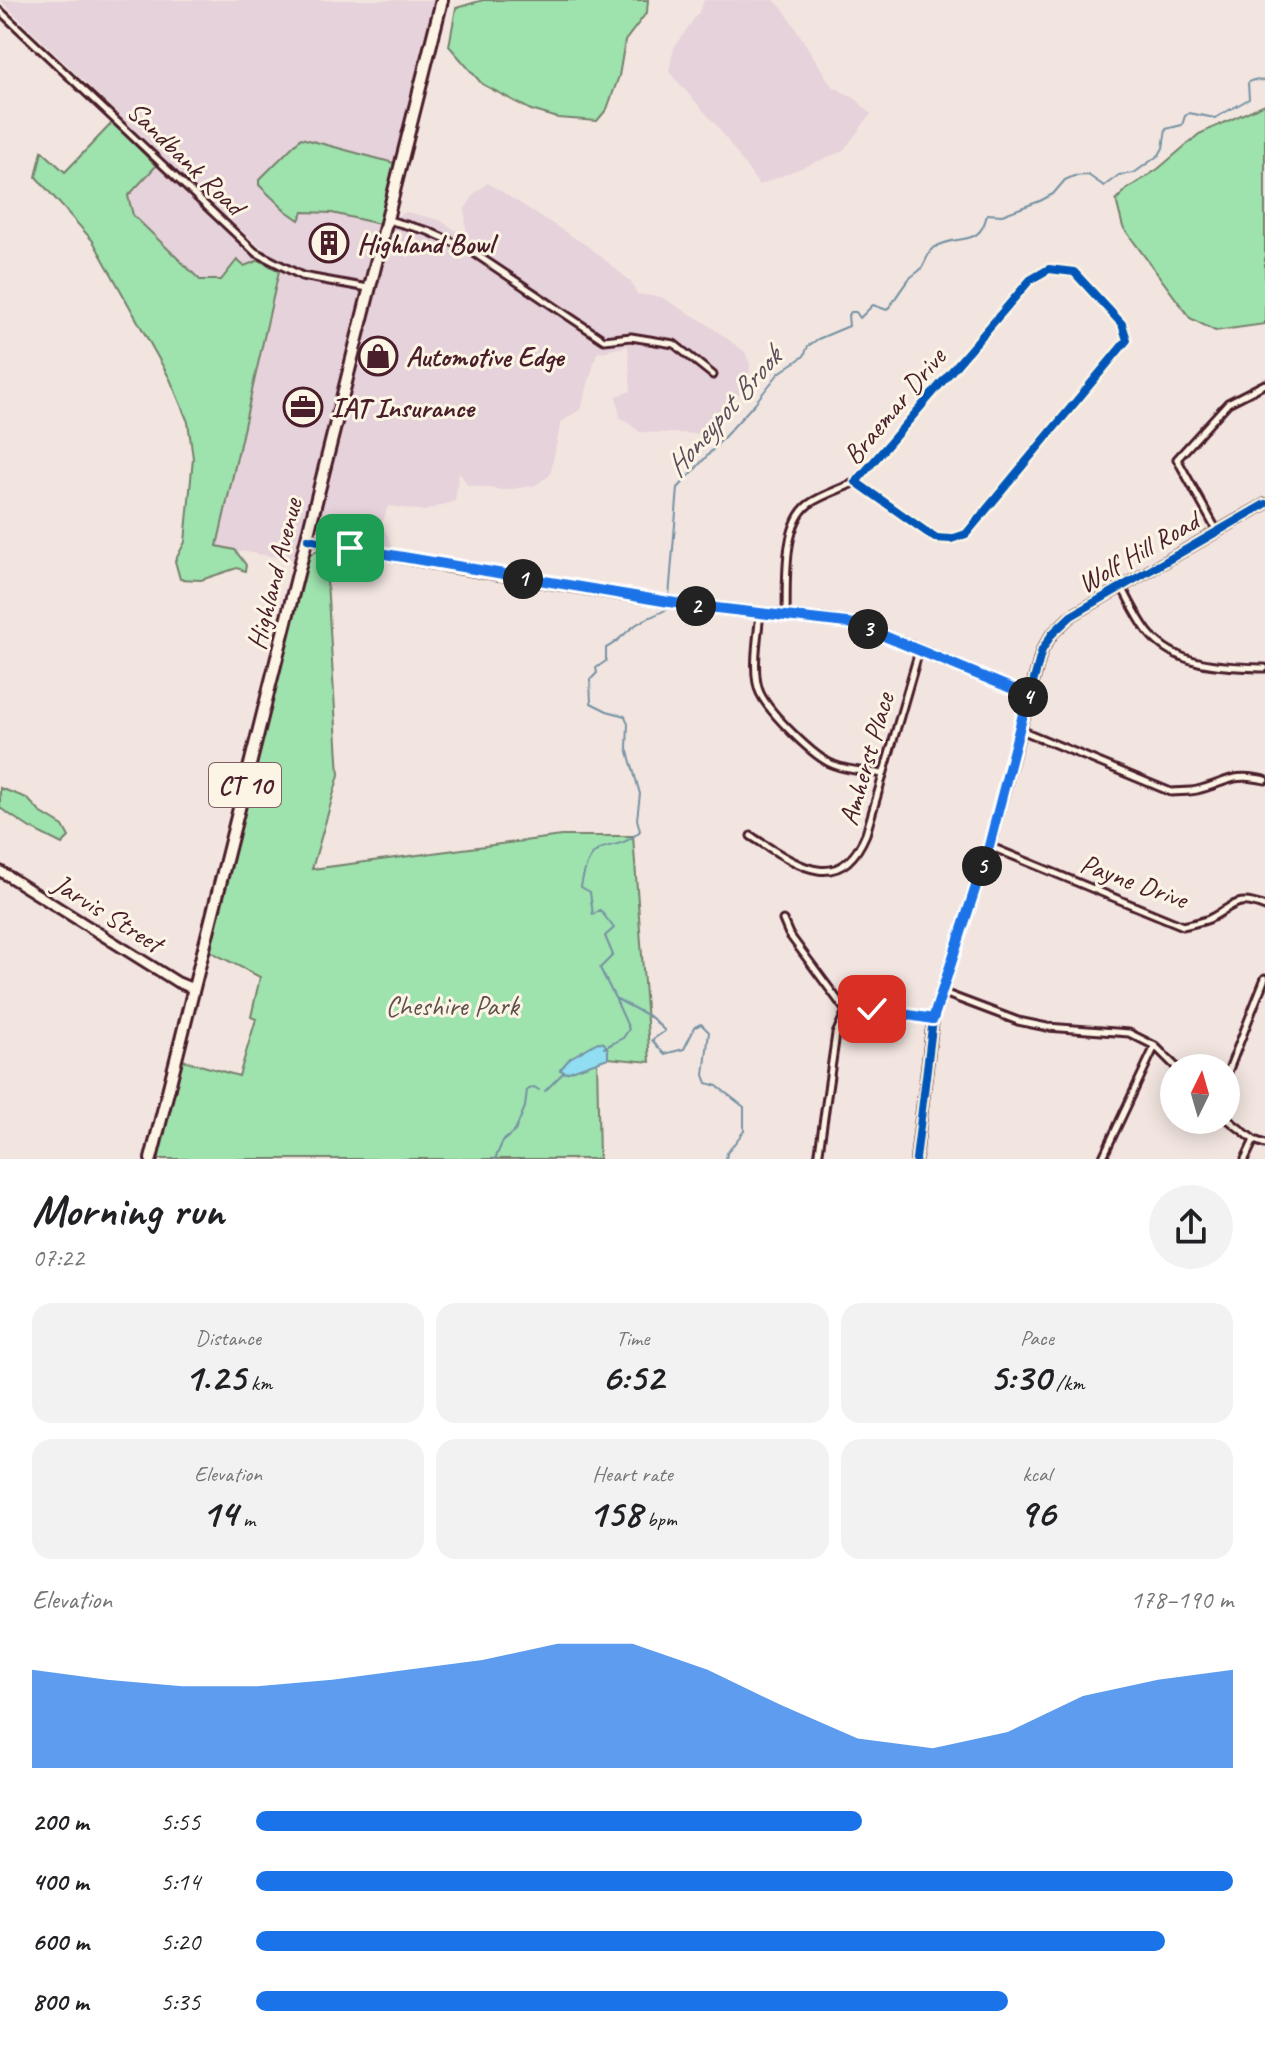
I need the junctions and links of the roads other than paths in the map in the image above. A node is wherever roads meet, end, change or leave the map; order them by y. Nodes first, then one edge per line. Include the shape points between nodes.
1 (442, 0) edge
2 (0, 11) edge
3 (388, 220) junction
4 (371, 289) junction
5 (713, 375) dead end
6 (1265, 384) edge
7 (856, 482) junction
8 (1265, 504) edge
9 (1217, 531) junction
10 (308, 539) junction
11 (1122, 587) junction
12 (760, 612) junction
13 (786, 615) junction
14 (919, 651) junction
15 (1265, 668) edge
16 (1028, 695) junction
17 (1021, 729) junction
18 (883, 774) junction
19 (1265, 780) edge
20 (751, 836) dead end
21 (989, 846) junction
22 (0, 871) edge
23 (1265, 907) edge
24 (783, 920) dead end
25 (1265, 978) edge
26 (194, 989) junction
27 (941, 992) junction
28 (846, 1011) junction
29 (933, 1019) junction
30 (1155, 1046) junction
31 (1163, 1054) edge
32 (1235, 1054) edge
33 (1240, 1129) edge
34 (1254, 1140) junction
35 (1265, 1144) edge
36 (151, 1159) edge
37 (818, 1159) edge
38 (916, 1159) edge
39 (1102, 1159) edge
40 (1245, 1159) edge

1 - 3 highway, Highland Avenue / CT 10
2 - 4 street, Sandbank Road via 255,252 302,276
3 - 4 highway, Highland Avenue / CT 10
3 - 5 street via 468,249 604,340 631,337 674,344
4 - 10 highway, Highland Avenue / CT 10
6 - 9 street via 1228,403 1177,459
7 - 7 street, Braemar Drive via 1030,280 1049,269 1074,272 1122,324 1127,340 966,534 935,538
7 - 13 street, Braemar Drive via 808,505 796,520 790,536
8 - 9 street, Wolf Hill Road
9 - 11 street, Wolf Hill Road
10 - 12 street via 444,566
10 - 26 highway, Highland Avenue / CT 10
11 - 15 street via 1148,633 1180,657 1221,667
11 - 16 street, Wolf Hill Road via 1071,616 1052,634
12 - 13 street
12 - 18 street via 759,691 774,711 819,757
13 - 14 street via 855,624
14 - 16 street
14 - 18 street, Amherst Place
16 - 17 street, Wolf Hill Road
17 - 19 street via 1171,792 1196,790 1231,777
17 - 21 street, Wolf Hill Road
18 - 20 street, Amherst Place via 866,834 846,866 833,872 797,865
21 - 23 street, Payne Drive via 1183,926 1207,920 1235,902
21 - 27 street, Wolf Hill Road
22 - 26 street, Jarvis Street
24 - 28 street
25 - 32 street
26 - 36 highway, Highland Avenue / CT 10
27 - 29 street, Wolf Hill Road
27 - 30 street via 1018,1021 1129,1033
28 - 29 street via 872,1009
28 - 37 street via 836,1034
29 - 38 street, Wolf Hill Road
30 - 31 street
30 - 39 street
33 - 34 street
34 - 35 street
34 - 40 street

